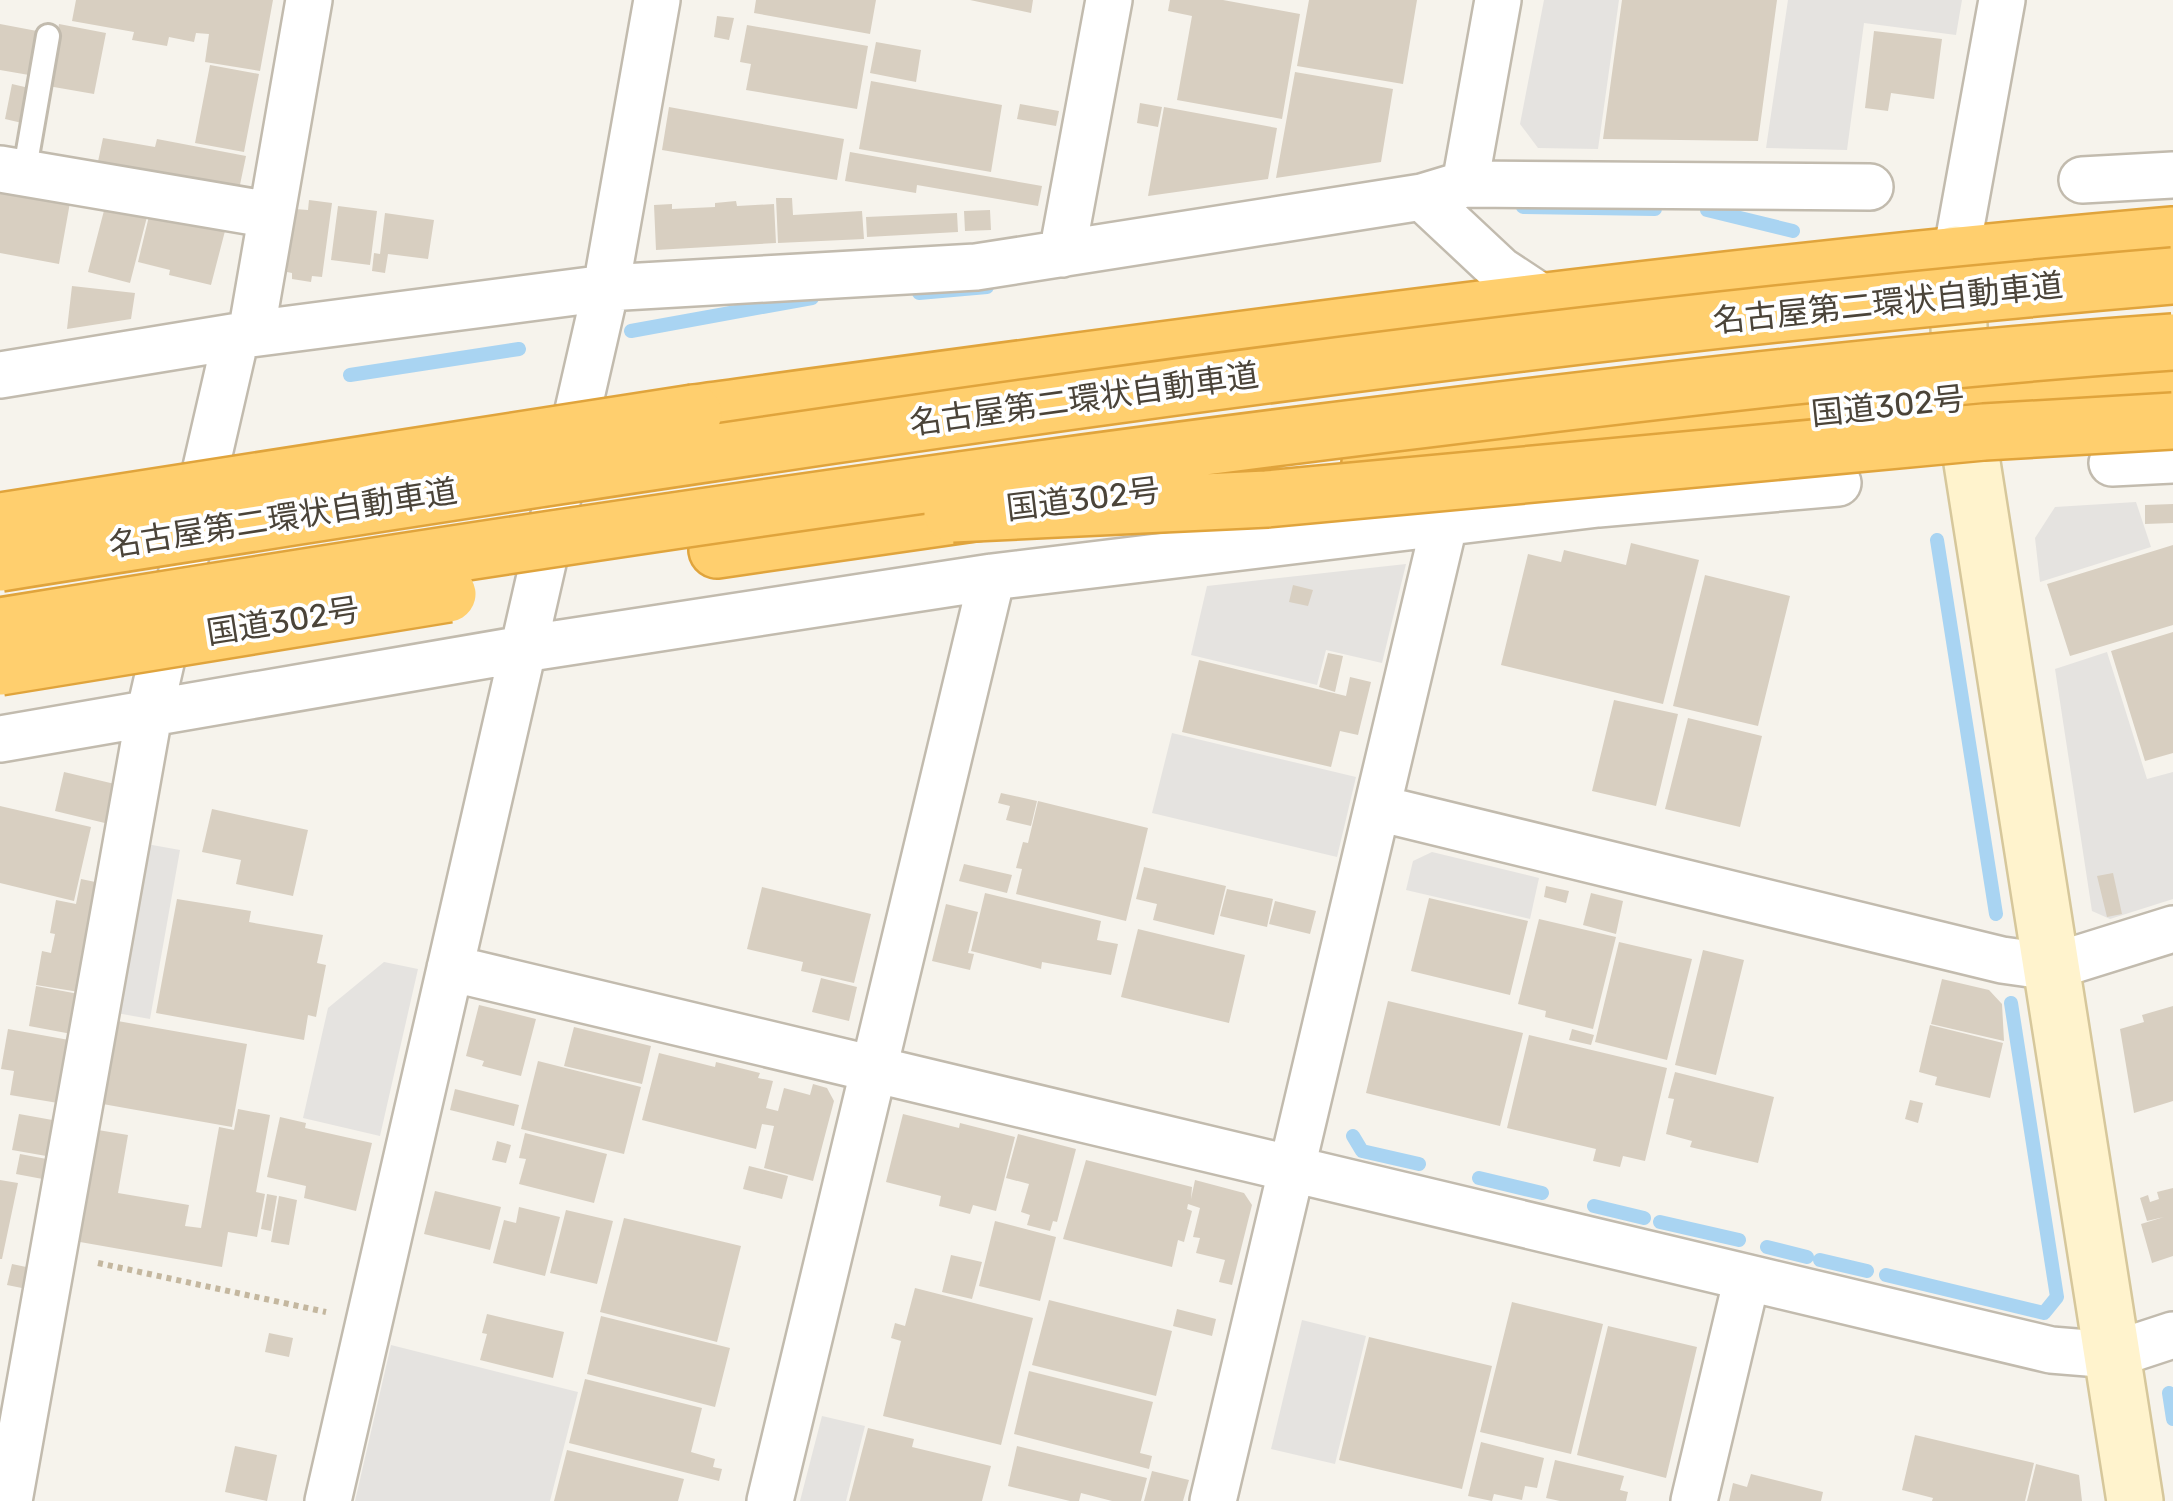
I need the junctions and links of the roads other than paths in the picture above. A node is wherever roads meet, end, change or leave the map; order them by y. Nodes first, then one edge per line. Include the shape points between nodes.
1 (309, 0) edge
2 (657, 0) edge
3 (1108, 0) edge
4 (1498, 0) edge
5 (2002, 0) edge
6 (48, 36) dead end
7 (12, 171) edge
8 (2173, 175) edge
9 (2082, 180) dead end
10 (1465, 184) junction
11 (1870, 187) dead end
12 (1422, 197) junction
13 (272, 216) junction
14 (2173, 235) edge
15 (1062, 254) junction
16 (1956, 254) junction
17 (2173, 276) edge
18 (606, 288) junction
19 (1544, 300) junction
20 (243, 335) junction
21 (2173, 342) edge
22 (0, 376) edge
23 (2173, 380) edge
24 (689, 395) junction
25 (1962, 399) junction
26 (2173, 421) edge
27 (1692, 426) junction
28 (2173, 460) edge
29 (2112, 464) dead end
30 (1838, 483) dead end
31 (0, 486) edge
32 (1598, 504) junction
33 (0, 521) edge
34 (1445, 521) junction
35 (0, 563) edge
36 (992, 577) junction
37 (189, 595) junction
38 (0, 626) edge
39 (523, 649) junction
40 (0, 667) edge
41 (150, 715) junction
42 (0, 739) edge
43 (1378, 808) junction
44 (2173, 929) edge
45 (2051, 967) junction
46 (450, 968) junction
47 (874, 1070) junction
48 (1292, 1169) junction
49 (1747, 1278) junction
50 (2173, 1335) edge
51 (2112, 1355) junction
52 (10, 1501) edge
53 (328, 1501) edge
54 (770, 1501) edge
55 (1213, 1501) edge
56 (1694, 1501) edge
57 (2135, 1501) edge

1 - 13 street
2 - 18 street
3 - 15 street
4 - 10 street
5 - 16 street
6 - 7 lane
7 - 13 street
8 - 9 street
10 - 11 street
10 - 12 street
12 - 15 street
12 - 19 street via 1500,270
13 - 20 street
14 - 16 highway
15 - 18 street via 976,268
16 - 19 highway
16 - 25 street
17 - 35 highway, 名古屋第二環状自動車道, bridge via 1597,332 1146,390
18 - 20 street
18 - 39 street
19 - 24 highway via 1184,346
20 - 22 street
20 - 41 street
21 - 37 highway, 名古屋第二環状自動車道, bridge via 1604,397 1200,447
23 - 25 highway, 国道302号
24 - 31 highway
24 - 33 highway, bridge
25 - 27 highway, 国道302号
25 - 45 street
26 - 37 highway, bridge via 1266,499 849,522 274,592
27 - 32 street
27 - 40 highway, 国道302号, bridge via 1069,500
28 - 29 street
30 - 32 street
32 - 34 street
34 - 36 street
34 - 43 street
36 - 39 street
36 - 47 street
37 - 38 highway, 名古屋第二環状自動車道, bridge
39 - 41 street
39 - 46 street
41 - 42 street
41 - 52 street
43 - 45 street
43 - 48 street
44 - 45 street
45 - 51 street
46 - 47 street
46 - 53 street
47 - 48 street
47 - 54 street
48 - 49 street
48 - 55 street
49 - 51 street via 2052,1350
49 - 56 street
50 - 51 street
51 - 57 street

